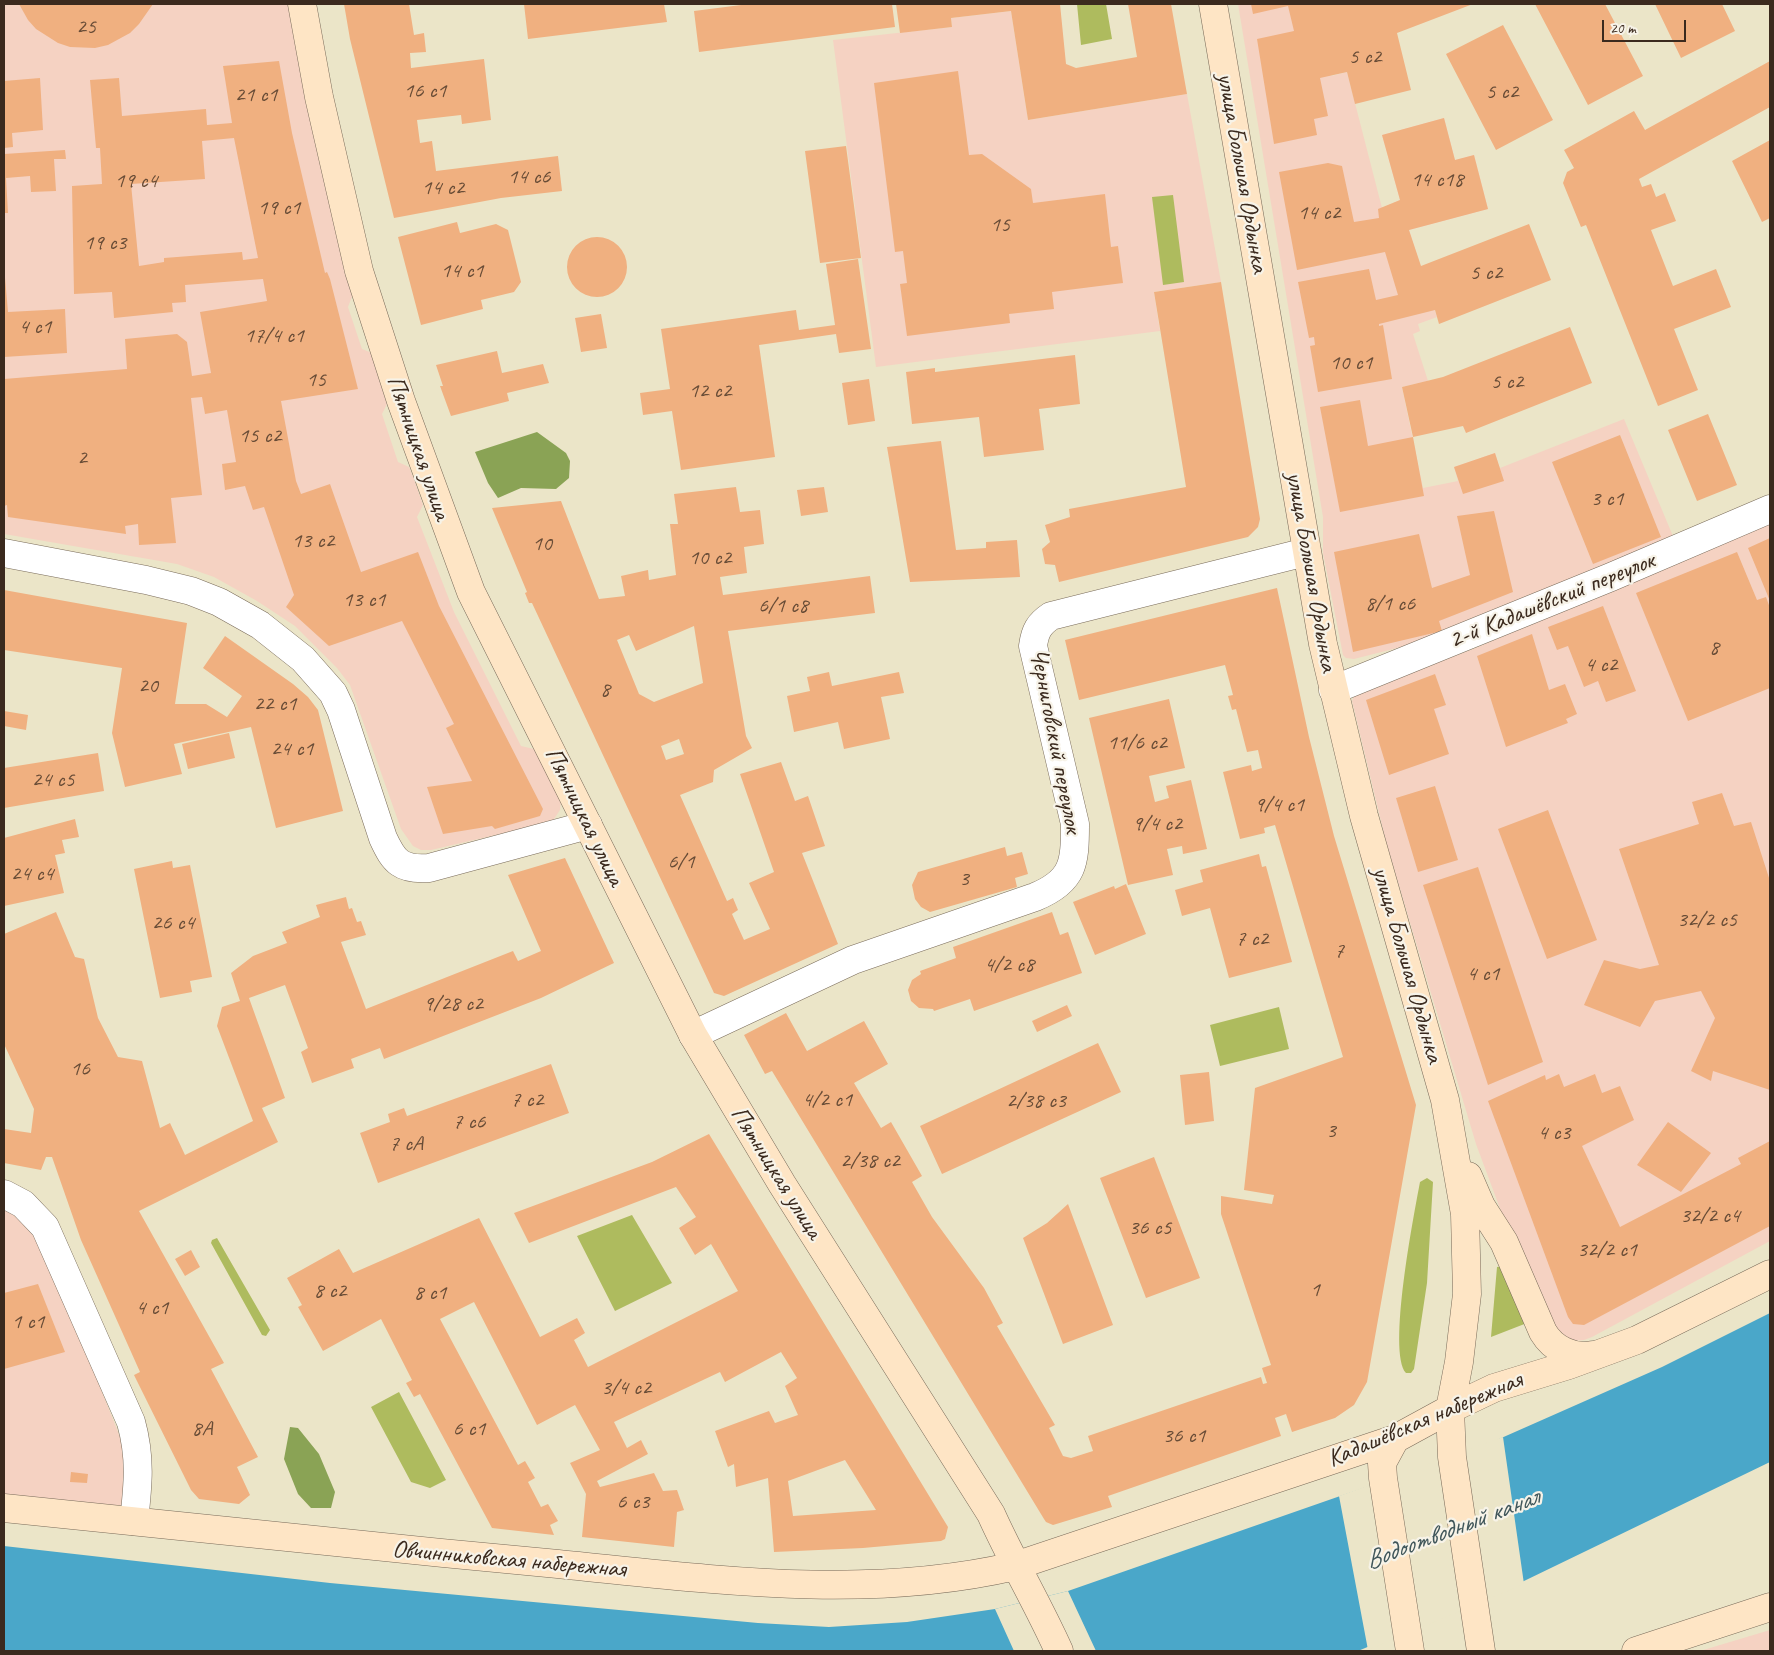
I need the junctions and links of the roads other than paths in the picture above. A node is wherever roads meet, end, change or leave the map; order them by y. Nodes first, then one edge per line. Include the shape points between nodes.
1 (302, 4) edge
2 (1213, 4) edge
3 (1770, 509) edge
4 (1306, 552) junction
5 (4, 553) edge
6 (1333, 690) junction
7 (588, 825) junction
8 (693, 1035) junction
9 (1452, 1130) junction
10 (4, 1194) edge
11 (1770, 1274) edge
12 (1612, 1351) junction
13 (1450, 1408) junction
14 (1395, 1439) junction
15 (4, 1508) edge
16 (134, 1522) junction
17 (1015, 1566) junction
18 (1770, 1607) edge
19 (1409, 1645) edge
20 (1058, 1651) edge
21 (1481, 1651) edge
22 (1636, 1651) edge

1 - 7 street, Пятницкая улица via 352,244 401,401 471,592
2 - 4 street, улица Большая Ордынка
3 - 6 street, 2-й Кадашёвский переулок via 1620,574
4 - 6 street, улица Большая Ордынка
4 - 8 street, Черниговский переулок via 1052,616 1041,623 1033,646 1075,824 1072,869 1062,882 1035,897 853,960
5 - 7 street via 191,591 220,602 260,626 303,659 333,693 341,710 390,854 411,870
6 - 9 street, улица Большая Ордынка via 1364,816
7 - 8 street, Пятницкая улица
8 - 17 street, Пятницкая улица via 782,1184 991,1514
9 - 12 street, улица Большая Ордынка via 1481,1206 1504,1242 1550,1344 1570,1354 1588,1356
9 - 13 street, улица Большая Ордынка via 1465,1214 1467,1294
10 - 16 street via 23,1204 45,1226 131,1422 139,1465
11 - 12 street, Кадашёвская набережная
12 - 13 street, Кадашёвская набережная via 1494,1388
13 - 14 street, Кадашёвская набережная
13 - 21 street, улица Большая Ордынка via 1452,1457
14 - 17 street, Кадашёвская набережная
14 - 19 street via 1382,1463 1383,1478
15 - 16 street, Овчинниковская набережная
16 - 17 street, Овчинниковская набережная via 728,1581 803,1585 894,1584 982,1574
17 - 20 street, Пятницкая улица via 1036,1600
18 - 22 street

